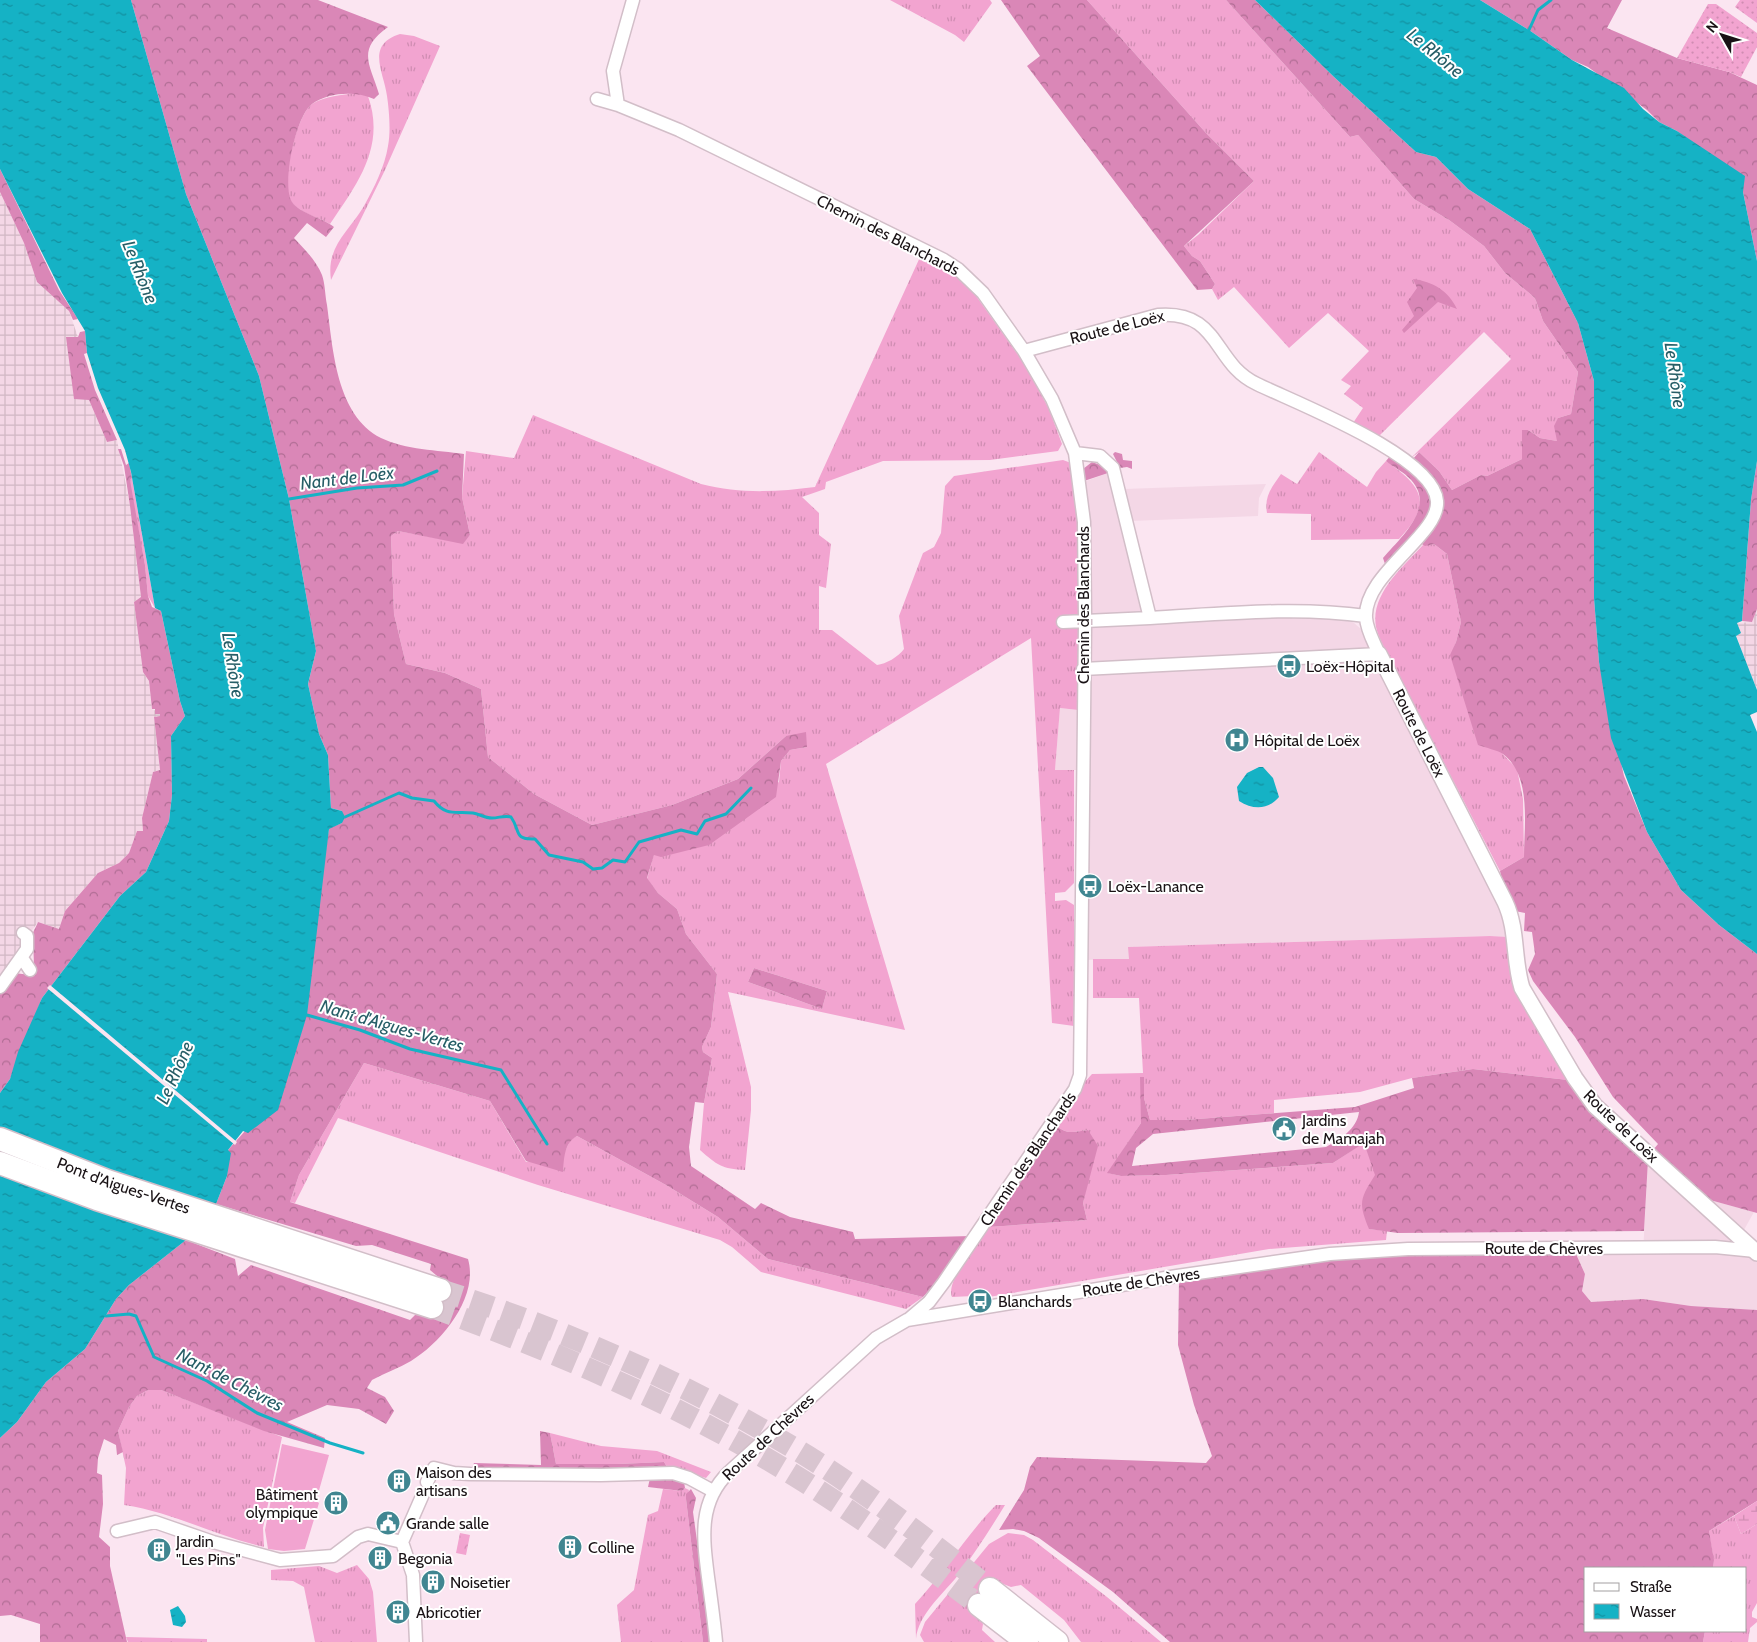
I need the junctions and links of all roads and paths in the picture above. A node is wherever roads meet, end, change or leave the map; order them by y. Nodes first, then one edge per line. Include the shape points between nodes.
1 (633, 0) edge
2 (597, 99) dead end
3 (618, 104) junction
4 (1024, 351) junction
5 (1075, 453) junction
6 (1366, 616) junction
7 (1150, 618) junction
8 (1063, 622) dead end
9 (1379, 654) junction
10 (1083, 669) junction
11 (23, 933) dead end
12 (22, 958) junction
13 (30, 970) dead end
14 (0, 987) edge
15 (0, 1139) edge
16 (0, 1164) edge
17 (245, 1236) junction
18 (1756, 1252) edge
19 (944, 1282) junction
20 (436, 1299) tunnel mouth
21 (958, 1311) junction
22 (907, 1320) junction
23 (713, 1491) junction
24 (117, 1531) dead end
25 (402, 1542) junction
26 (416, 1642) edge
27 (716, 1642) edge
28 (1027, 1642) edge
29 (1057, 1642) edge

1 - 3 street via 613,71
2 - 3 street, Chemin des Blanchards
3 - 4 street, Chemin des Blanchards via 679,130 951,265 983,293
4 - 5 street, Chemin des Blanchards via 1052,399
4 - 6 street, Route de Loëx via 1158,315 1182,316 1200,324 1213,335 1228,361 1243,376 1344,424 1413,466 1428,478 1434,489 1438,502 1435,516 1387,571 1369,603
5 - 7 street via 1100,456 1113,468
5 - 10 street, Chemin des Blanchards via 1084,522 1086,647
6 - 7 street via 1330,611 1292,611
6 - 9 street, Route de Loëx
7 - 8 street
9 - 10 street
9 - 18 street, Route de Loëx via 1505,902 1514,929 1517,973 1522,988 1575,1078 1596,1106
10 - 19 street, Chemin des Blanchards via 1080,1075 1075,1089
11 - 12 street via 27,936 27,949
12 - 13 street
12 - 14 street
15 - 17 highway, Pont d'Aigues-Vertes
16 - 17 highway, Pont d'Aigues-Vertes via 97,1198
17 - 20 highway
18 - 21 street, Route de Chèvres via 1715,1247 1451,1248 1330,1254
19 - 21 street via 940,1297
19 - 22 street, Chemin des Blanchards
21 - 22 street, Route de Chèvres
22 - 23 street, Route de Chèvres via 876,1338 728,1472
23 - 25 street, Route de Chèvres via 673,1473 470,1474 434,1468
23 - 27 street via 704,1525
24 - 25 street via 155,1522 280,1560 333,1556 358,1537 368,1534
25 - 26 street via 413,1575
28 - 29 highway via 985,1597

